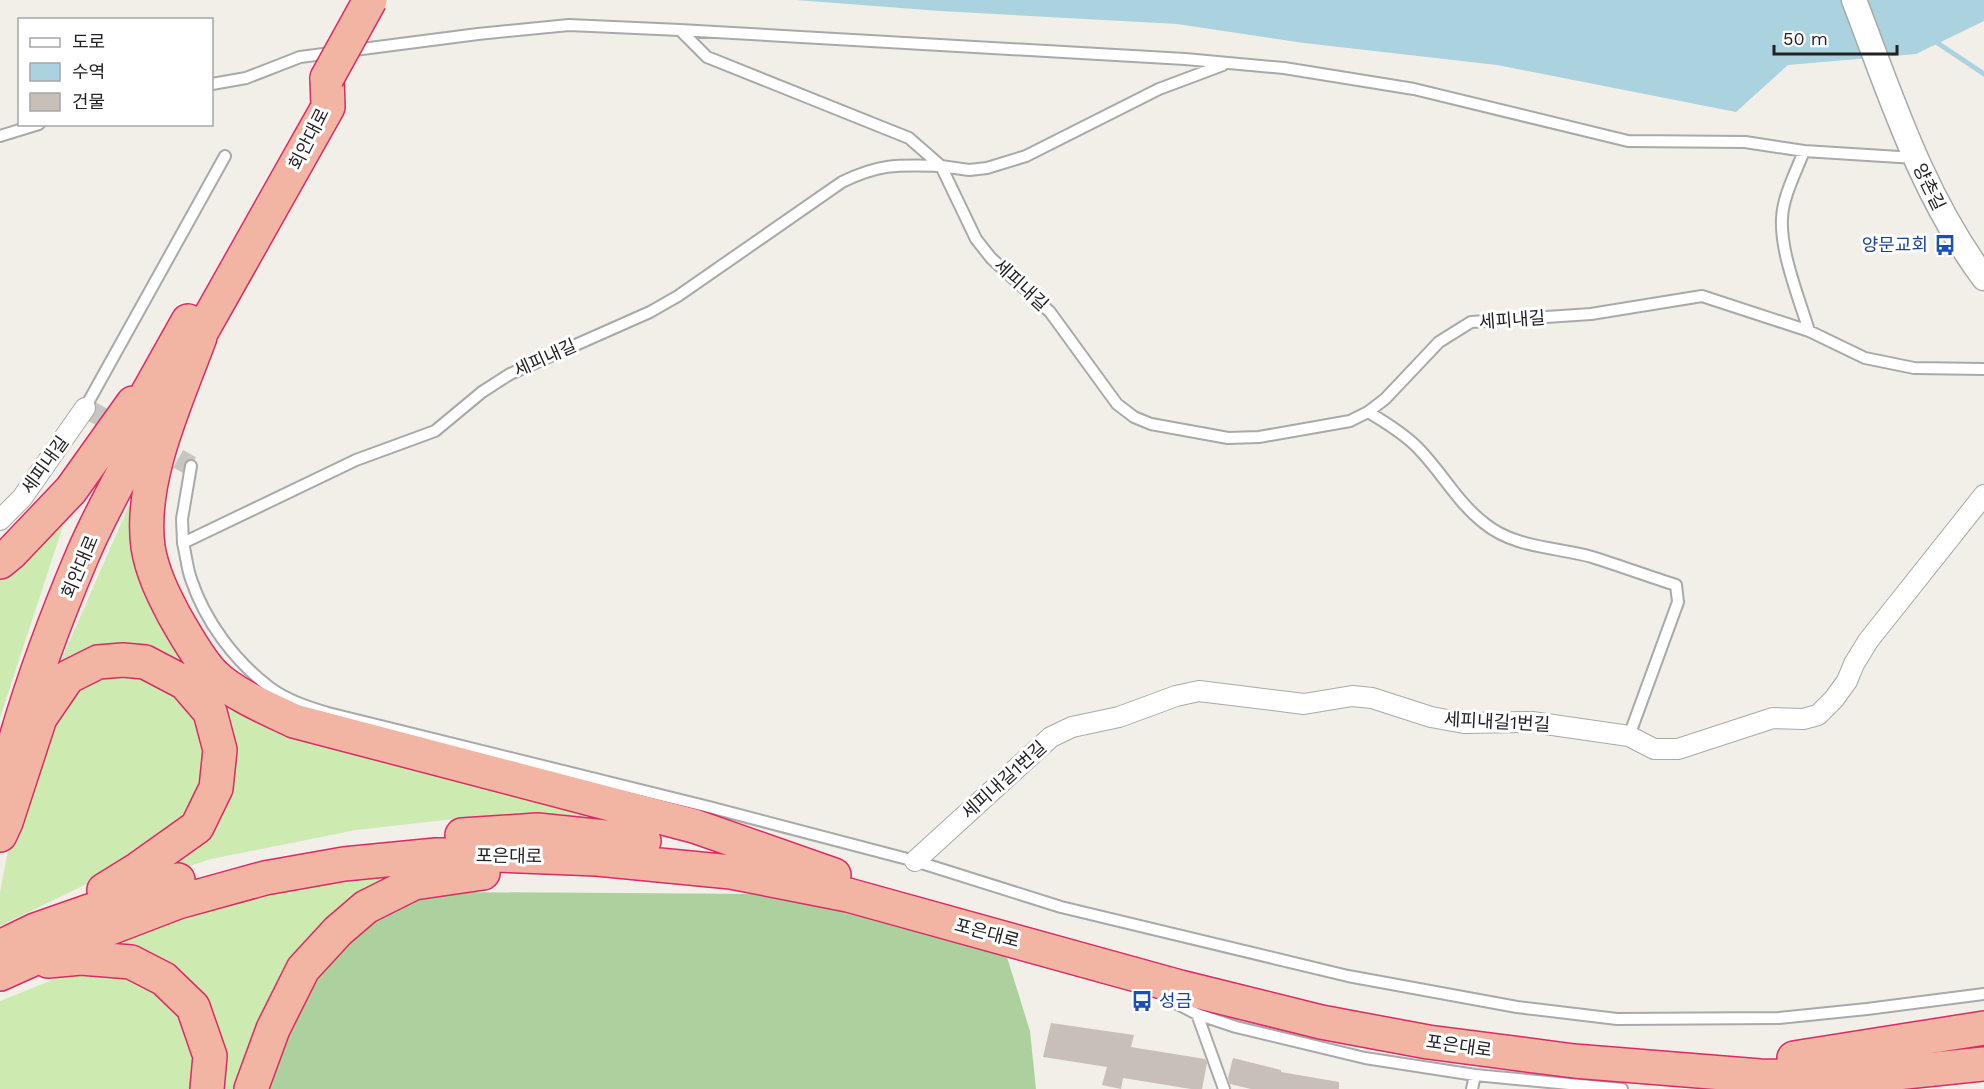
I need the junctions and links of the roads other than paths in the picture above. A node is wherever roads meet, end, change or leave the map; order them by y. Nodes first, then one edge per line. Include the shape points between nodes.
1 (370, 0) edge
2 (1854, 0) edge
3 (680, 30) junction
4 (1227, 63) junction
5 (213, 84) edge
6 (32, 126) edge
7 (0, 136) edge
8 (1804, 151) junction
9 (225, 156) dead end
10 (1915, 158) junction
11 (941, 166) junction
12 (1984, 278) edge
13 (192, 332) junction
14 (1809, 332) junction
15 (1984, 369) edge
16 (85, 408) joint
17 (1368, 412) junction
18 (191, 466) dead end
19 (1984, 495) edge
20 (0, 520) edge
21 (183, 543) junction
22 (0, 562) edge
23 (1629, 736) junction
24 (0, 737) edge
25 (0, 800) edge
26 (0, 835) edge
27 (597, 859) junction
28 (915, 861) junction
29 (844, 879) junction
30 (35, 930) junction
31 (8, 961) edge
32 (1106, 966) junction
33 (1984, 994) edge
34 (1197, 1014) junction
35 (1984, 1028) edge
36 (1984, 1044) edge
37 (1794, 1058) junction
38 (1984, 1064) edge
39 (1475, 1075) junction
40 (1858, 1077) junction
41 (1984, 1079) edge
42 (207, 1089) edge
43 (251, 1089) edge
44 (1224, 1089) edge
45 (1472, 1089) edge
46 (1622, 1089) edge

1 - 13 highway, 회안대로, bridge via 327,78 294,121
2 - 10 street, 양촌길
3 - 4 lane
3 - 5 lane via 570,26 478,34 300,57 246,78
3 - 11 lane via 707,57 909,138
4 - 8 lane via 1414,89 1628,141 1745,142
4 - 11 lane via 1159,89 1026,156 987,168
6 - 7 lane
8 - 10 lane
8 - 14 lane via 1781,217 1783,245
9 - 16 lane
10 - 12 street, 양촌길 via 1946,220
11 - 17 lane, 세피내길 via 976,239 1050,312 1117,404 1134,417 1150,424 1228,438 1317,428 1350,421
11 - 21 lane, 세피내길 via 890,165 864,171 842,182 678,296 510,374 435,431 356,460
13 - 22 highway via 72,490
13 - 24 highway, 회안대로 via 114,452 60,566
13 - 25 highway, 회안대로 via 165,395 84,552 37,674
13 - 29 highway via 150,487 146,521 160,588 183,632 214,676 250,700 294,721 694,826
14 - 15 lane, 세피내길 via 1865,358 1914,368
14 - 17 lane, 세피내길 via 1702,296 1591,314 1470,322 1439,342
16 - 20 street, 세피내길 via 22,498
17 - 23 lane via 1416,446 1468,508 1500,534 1527,544 1591,557 1676,585 1678,602
18 - 21 lane via 182,519
19 - 23 street, 세피내길1번길 via 1868,641 1847,681 1818,715 1773,718 1678,749 1654,749
21 - 28 lane via 190,578 221,638 270,688 299,704
23 - 28 street, 세피내길1번길 via 1532,722 1464,723 1352,696 1304,704 1199,692 1176,696 1051,737
26 - 30 highway via 40,718 68,677 98,662 145,662 185,683 210,712 220,750 216,788 197,827 138,870
27 - 31 highway, 포은대로 via 436,855 344,864 265,878 178,902
27 - 32 highway, 포은대로 via 731,872 848,895
27 - 43 highway via 414,884 366,907 303,969 273,1029
28 - 33 lane via 1061,907 1348,976 1517,1007 1617,1019 1779,1018
29 - 30 highway, 포은대로 via 706,848 537,830 336,844 171,881
29 - 37 highway, 포은대로 via 1368,1013 1570,1042 1716,1056
30 - 31 highway, 포은대로
31 - 42 highway via 81,958 131,962 164,979 193,1007 210,1056
32 - 34 lane
32 - 40 highway, 포은대로 via 1322,1022 1428,1042 1679,1070
34 - 39 lane via 1365,1058
34 - 44 lane
35 - 37 highway
36 - 37 highway, 포은대로 via 1866,1057
38 - 40 highway, 포은대로
39 - 45 lane
39 - 46 lane
40 - 41 highway via 1927,1085

